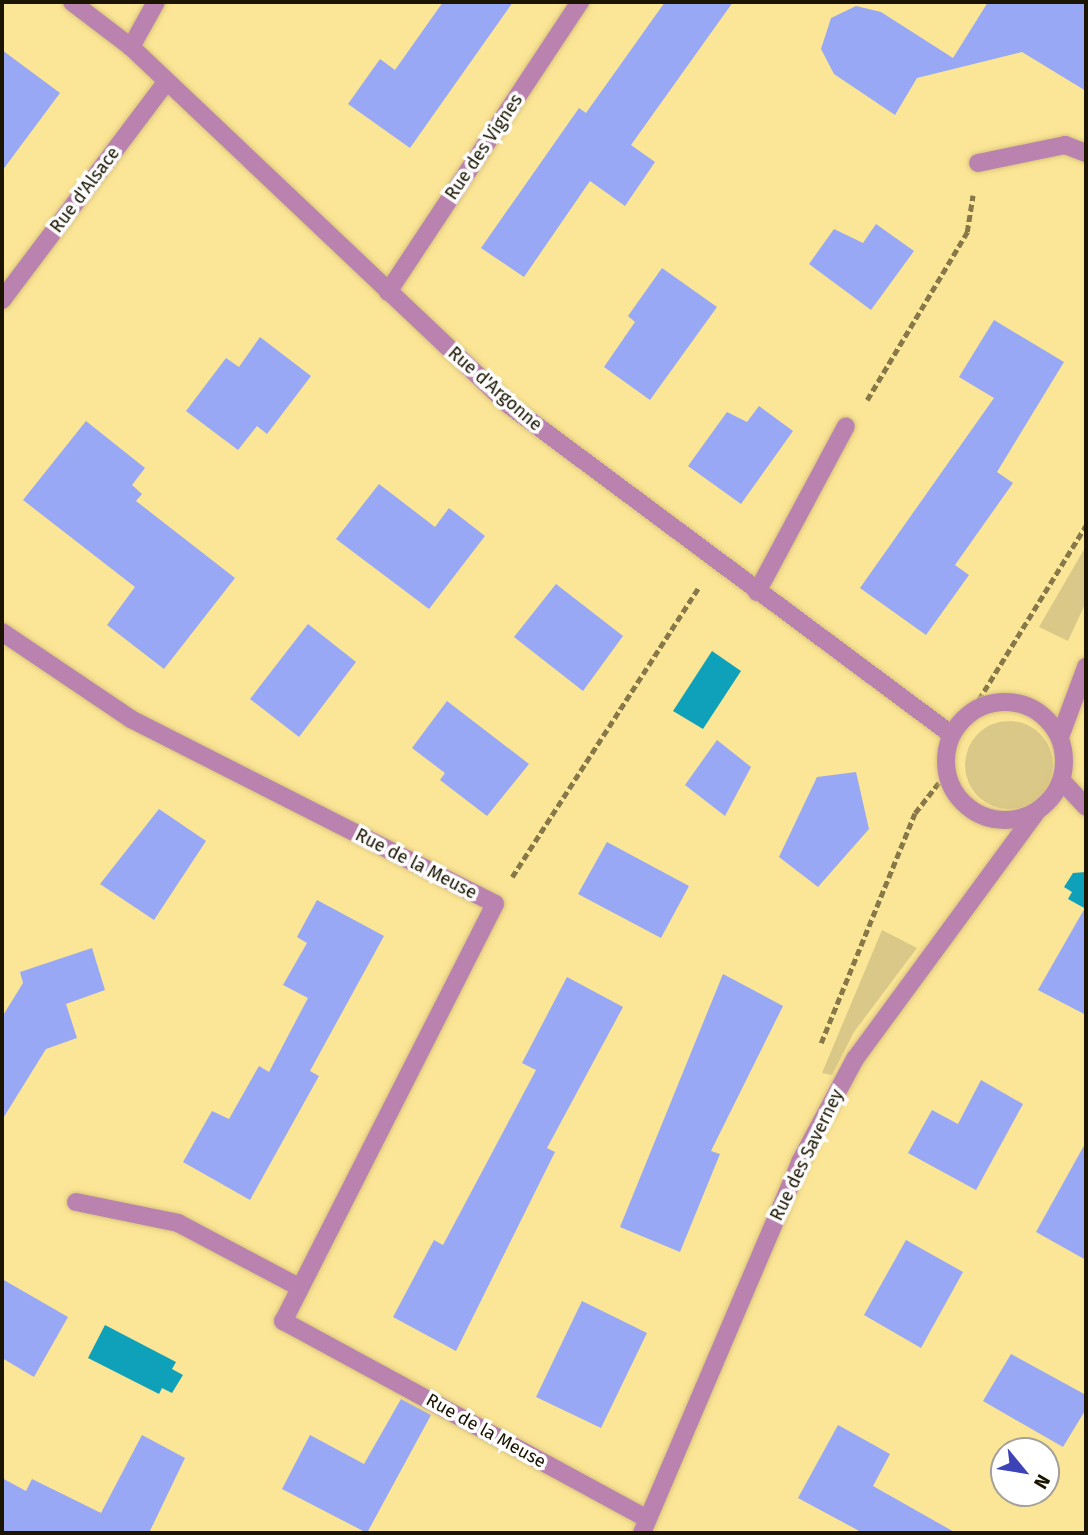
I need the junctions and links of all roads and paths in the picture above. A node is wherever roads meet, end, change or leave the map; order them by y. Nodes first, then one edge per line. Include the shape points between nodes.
1 (72, 2) edge
2 (156, 2) edge
3 (580, 2) edge
4 (131, 47) junction
5 (167, 81) junction
6 (1086, 153) edge
7 (978, 163) joint
8 (388, 292) junction
9 (2, 300) edge
10 (845, 426) joint
11 (1086, 525) edge
12 (715, 563) junction
13 (757, 592) junction
14 (2, 632) edge
15 (1086, 667) edge
16 (970, 714) junction
17 (952, 735) junction
18 (1060, 737) junction
19 (947, 772) junction
20 (1062, 781) junction
21 (1086, 807) edge
22 (1036, 813) junction
23 (495, 904) junction
24 (820, 1047) dead end
25 (76, 1202) dead end
26 (297, 1286) junction
27 (644, 1526) edge

1 - 4 street, Rue d'Argonne
2 - 4 street
3 - 8 street, Rue des Vignes
4 - 5 street, Rue d'Argonne
5 - 8 street, Rue d'Argonne
5 - 9 street, Rue d'Alsace
6 - 7 street via 1065,145
7 - 10 path via 967,232 890,370
8 - 12 street, Rue d'Argonne via 509,405
10 - 13 street
11 - 16 path
12 - 13 street, Rue d'Argonne
12 - 23 path
13 - 17 street, Rue d'Argonne
14 - 23 street, Rue de la Meuse via 131,719
15 - 18 street
16 - 17 street
16 - 18 street via 993,703 1020,703 1044,716
17 - 19 street
18 - 20 street
19 - 22 street via 953,790 980,816 1018,820
19 - 24 path via 915,813
20 - 21 street
20 - 22 street
22 - 27 street, Rue des Saverney via 855,1059 800,1162
23 - 26 street, Rue de la Meuse
25 - 26 street via 178,1223
26 - 27 street, Rue de la Meuse via 283,1321

